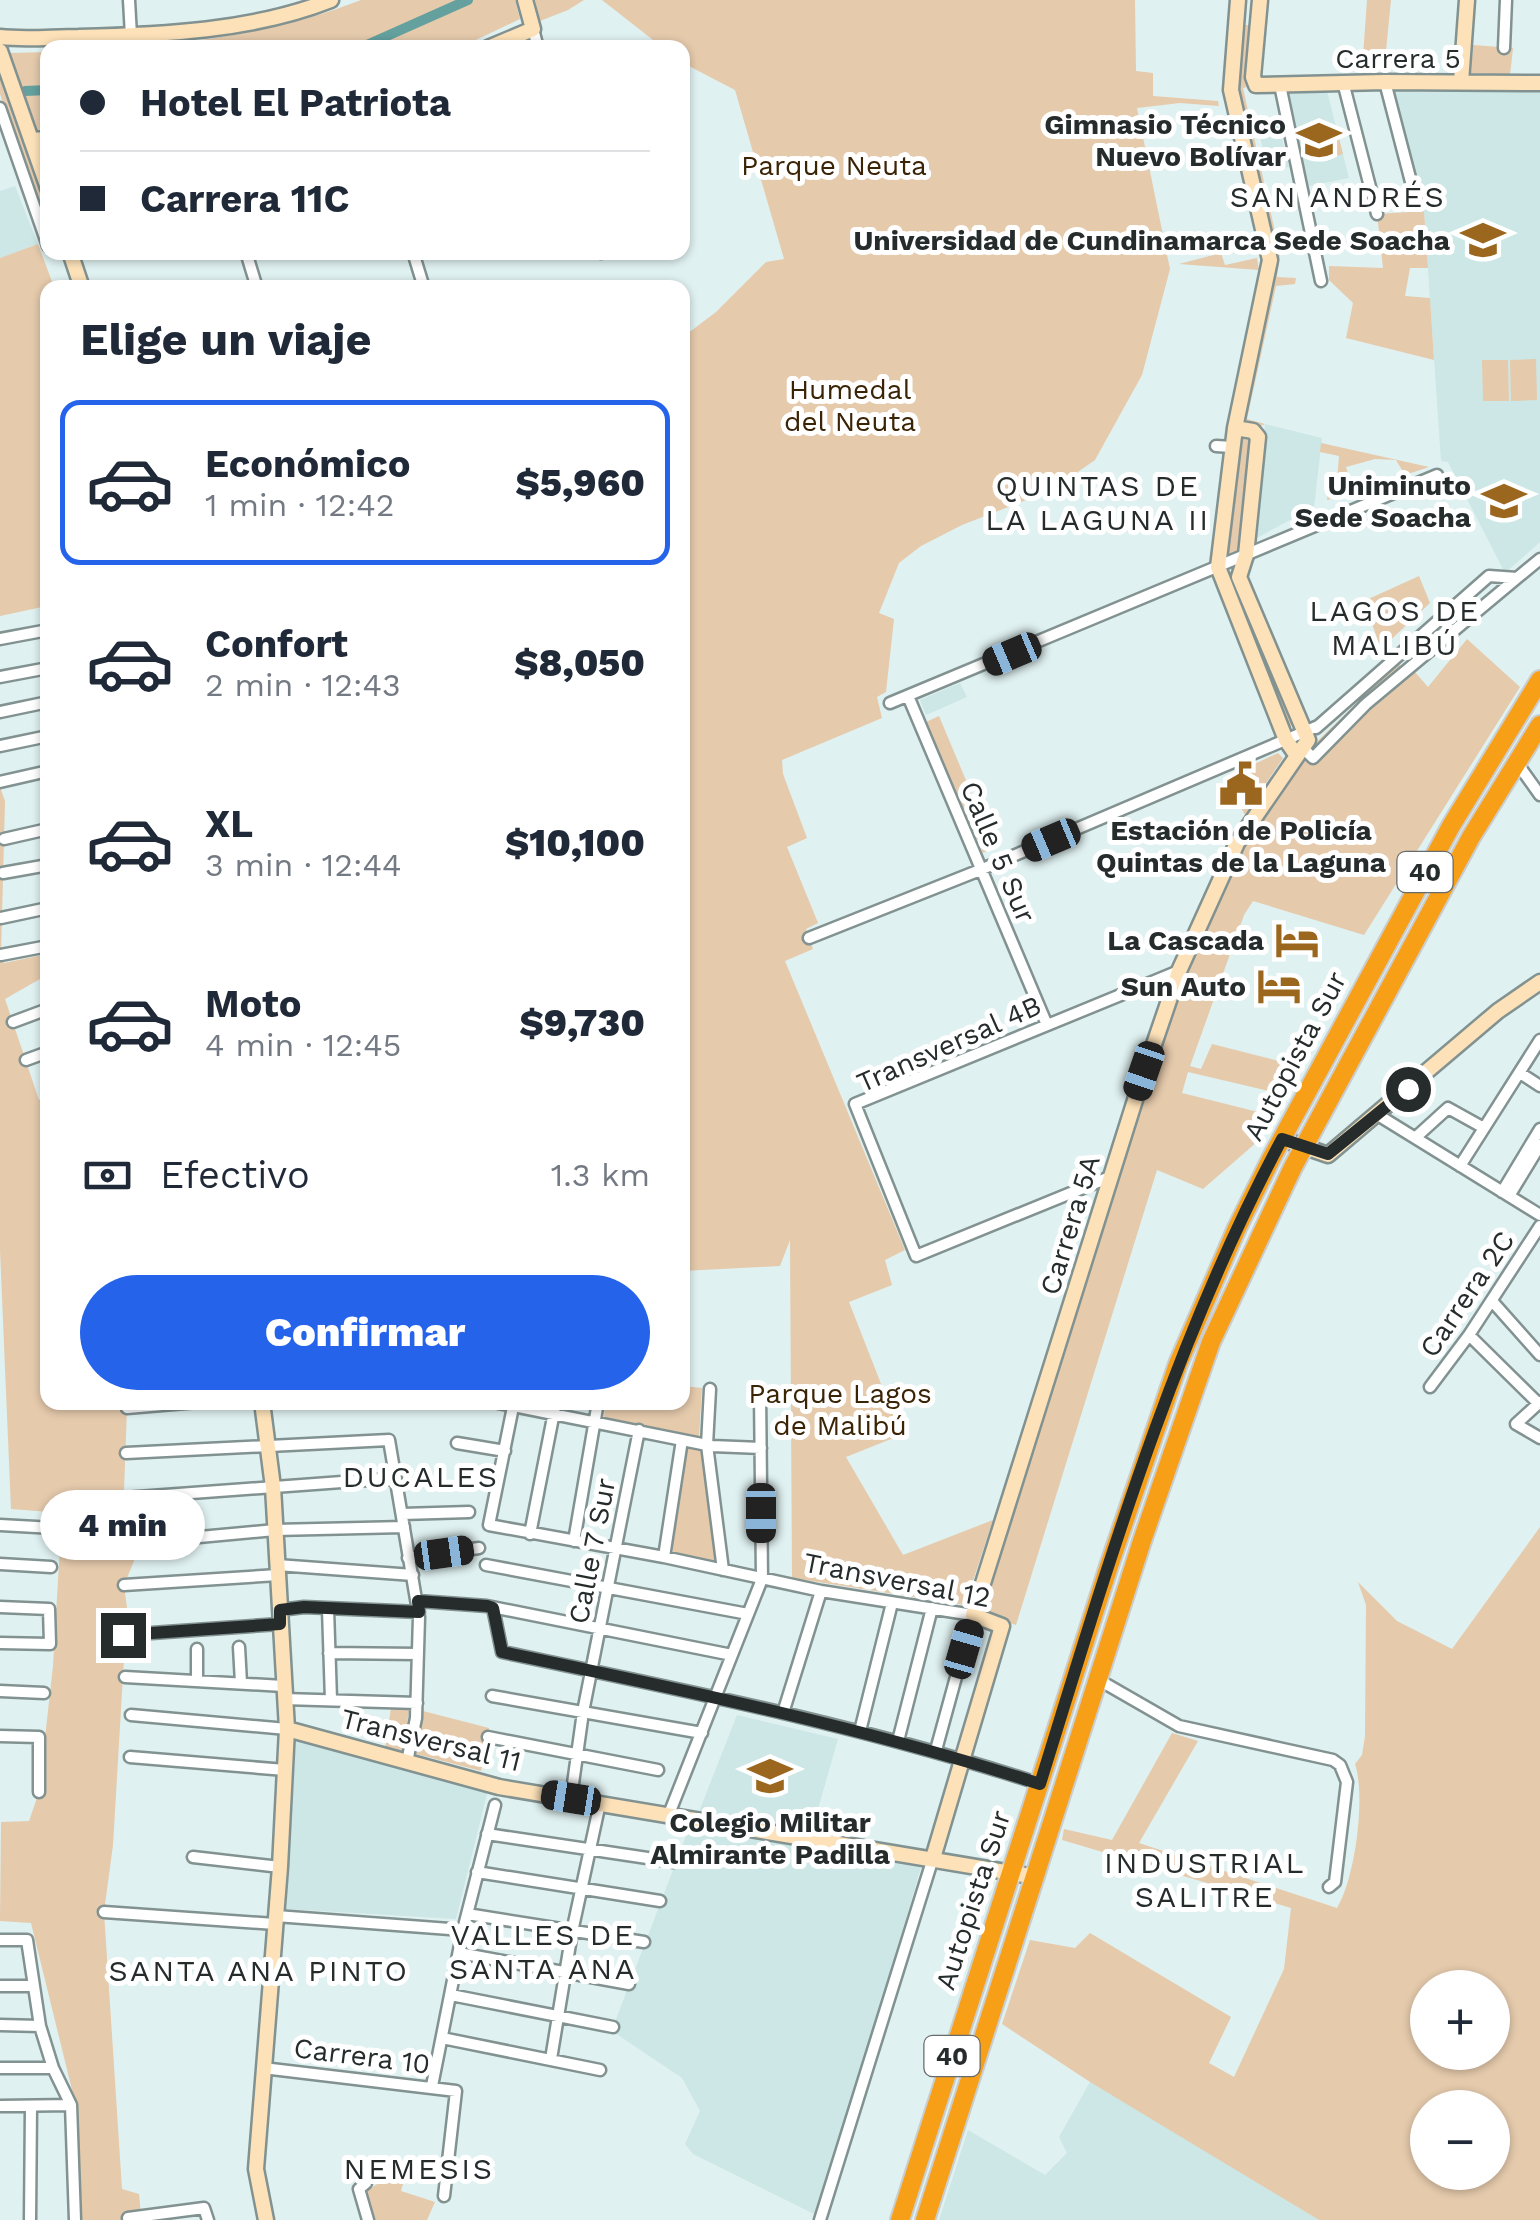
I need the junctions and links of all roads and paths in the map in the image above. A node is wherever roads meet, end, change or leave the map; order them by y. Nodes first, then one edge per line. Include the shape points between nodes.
1 (129, 0) edge
2 (524, 0) edge
3 (1260, 0) edge
4 (1467, 0) edge
5 (1506, 0) edge
6 (325, 1) edge
7 (1237, 8) edge
8 (1258, 18) junction
9 (532, 29) junction
10 (131, 36) junction
11 (0, 37) edge
12 (507, 40) edge
13 (535, 40) edge
14 (1504, 48) dead end
15 (0, 52) edge
16 (1344, 82) junction
17 (1384, 82) junction
18 (1461, 82) junction
19 (1540, 83) edge
20 (1280, 84) junction
21 (0, 108) edge
22 (40, 139) edge
23 (31, 140) junction
24 (40, 165) edge
25 (1416, 201) dead end
26 (1377, 214) dead end
27 (40, 224) edge
28 (1321, 281) dead end
29 (1235, 428) junction
30 (1216, 446) dead end
31 (1232, 447) junction
32 (1437, 475) dead end
33 (1246, 555) junction
34 (1540, 558) edge
35 (1218, 568) junction
36 (1517, 578) junction
37 (40, 632) edge
38 (0, 639) edge
39 (40, 670) edge
40 (0, 677) edge
41 (1540, 680) edge
42 (908, 696) junction
43 (890, 703) dead end
44 (40, 704) edge
45 (0, 712) edge
46 (1540, 725) edge
47 (40, 738) edge
48 (1286, 740) junction
49 (1306, 741) junction
50 (0, 746) edge
51 (1516, 762) junction
52 (40, 774) edge
53 (0, 782) edge
54 (1540, 795) edge
55 (40, 831) edge
56 (4, 838) dead end
57 (40, 866) edge
58 (980, 870) junction
59 (2, 873) dead end
60 (40, 910) edge
61 (1, 918) edge
62 (809, 938) dead end
63 (40, 948) edge
64 (1, 955) edge
65 (1179, 971) junction
66 (1540, 982) edge
67 (40, 1012) edge
68 (13, 1022) dead end
69 (1046, 1025) junction
70 (1540, 1040) edge
71 (40, 1055) edge
72 (26, 1060) dead end
73 (1520, 1073) junction
74 (1540, 1086) edge
75 (1378, 1115) junction
76 (1484, 1128) junction
77 (1415, 1138) junction
78 (1282, 1139) junction
79 (1539, 1139) edge
80 (1304, 1147) junction
81 (1460, 1166) junction
82 (1110, 1177) junction
83 (1505, 1194) junction
84 (1540, 1214) edge
85 (1540, 1226) edge
86 (1536, 1240) edge
87 (1492, 1301) junction
88 (1469, 1335) junction
89 (1540, 1355) edge
90 (1430, 1387) dead end
91 (710, 1389) dead end
92 (760, 1394) dead end
93 (1539, 1402) edge
94 (263, 1410) edge
95 (512, 1410) edge
96 (532, 1410) edge
97 (555, 1410) edge
98 (597, 1410) edge
99 (554, 1416) junction
100 (595, 1422) junction
101 (638, 1430) junction
102 (1540, 1438) edge
103 (682, 1440) junction
104 (457, 1443) dead end
105 (268, 1445) junction
106 (708, 1445) junction
107 (761, 1448) junction
108 (504, 1451) junction
109 (126, 1453) dead end
110 (396, 1478) junction
111 (273, 1487) junction
112 (124, 1498) dead end
113 (469, 1512) dead end
114 (402, 1514) junction
115 (0, 1525) edge
116 (404, 1527) junction
117 (54, 1528) dead end
118 (276, 1530) junction
119 (530, 1534) junction
120 (574, 1541) junction
121 (135, 1544) dead end
122 (478, 1548) dead end
123 (614, 1548) junction
124 (664, 1556) junction
125 (408, 1558) junction
126 (0, 1564) edge
127 (486, 1565) dead end
128 (51, 1567) dead end
129 (278, 1570) junction
130 (723, 1570) junction
131 (413, 1575) junction
132 (762, 1579) junction
133 (124, 1585) dead end
134 (607, 1588) junction
135 (821, 1591) junction
136 (892, 1603) junction
137 (418, 1606) junction
138 (0, 1607) edge
139 (493, 1608) junction
140 (932, 1608) junction
141 (328, 1609) junction
142 (748, 1614) junction
143 (973, 1615) junction
144 (280, 1617) junction
145 (601, 1629) junction
146 (123, 1635) dead end
147 (0, 1643) edge
148 (239, 1647) dead end
149 (197, 1649) dead end
150 (330, 1653) junction
151 (418, 1654) junction
152 (732, 1655) junction
153 (592, 1671) junction
154 (125, 1676) dead end
155 (197, 1680) junction
156 (1099, 1680) junction
157 (241, 1683) junction
158 (0, 1691) edge
159 (284, 1692) junction
160 (44, 1693) dead end
161 (492, 1696) dead end
162 (717, 1697) junction
163 (331, 1700) junction
164 (416, 1703) junction
165 (583, 1712) junction
166 (784, 1713) junction
167 (131, 1715) dead end
168 (287, 1729) junction
169 (860, 1732) junction
170 (702, 1734) junction
171 (0, 1736) edge
172 (488, 1737) dead end
173 (898, 1741) junction
174 (936, 1750) junction
175 (576, 1754) junction
176 (130, 1758) dead end
177 (962, 1758) junction
178 (406, 1762) junction
179 (285, 1770) junction
180 (658, 1770) dead end
181 (1040, 1784) junction
182 (39, 1792) dead end
183 (571, 1798) junction
184 (600, 1804) junction
185 (495, 1805) dead end
186 (669, 1814) junction
187 (487, 1834) junction
188 (590, 1848) junction
189 (193, 1857) dead end
190 (934, 1858) junction
191 (674, 1862) dead end
192 (280, 1867) junction
193 (477, 1872) junction
194 (1012, 1872) junction
195 (1036, 1877) junction
196 (1329, 1887) dead end
197 (582, 1889) junction
198 (660, 1901) dead end
199 (104, 1912) dead end
200 (467, 1914) junction
201 (275, 1920) junction
202 (463, 1930) junction
203 (572, 1932) junction
204 (0, 1940) edge
205 (644, 1942) dead end
206 (459, 1953) junction
207 (566, 1974) junction
208 (629, 1984) dead end
209 (0, 1986) edge
210 (34, 1986) junction
211 (452, 1995) junction
212 (557, 2017) junction
213 (0, 2025) edge
214 (40, 2026) junction
215 (613, 2028) dead end
216 (442, 2038) junction
217 (550, 2058) junction
218 (0, 2068) edge
219 (54, 2068) junction
220 (263, 2068) junction
221 (600, 2070) dead end
222 (432, 2086) junction
223 (71, 2105) junction
224 (0, 2106) edge
225 (31, 2106) junction
226 (366, 2183) dead end
227 (444, 2196) dead end
228 (206, 2214) edge
229 (128, 2218) edge
230 (156, 2218) edge
231 (30, 2220) edge
232 (74, 2220) edge
233 (266, 2220) edge
234 (368, 2220) edge
235 (820, 2220) edge
236 (900, 2220) edge
237 (926, 2220) edge

1 - 10 street
2 - 9 main road
3 - 8 main road
4 - 18 main road
5 - 14 street
6 - 10 main road via 238,23
7 - 8 main road
7 - 29 main road via 1234,106 1270,260
8 - 20 main road, Carrera 5 via 1253,77 1256,85
9 - 12 main road
9 - 13 street
10 - 11 main road
15 - 23 main road
16 - 17 main road, Carrera 5
16 - 20 main road, Carrera 5
16 - 26 street
17 - 18 main road, Carrera 5
17 - 25 street
18 - 19 main road, Carrera 5
20 - 28 street
21 - 27 street
22 - 23 main road
23 - 24 main road
29 - 31 main road
29 - 33 main road via 1258,437
30 - 31 street
31 - 35 main road
32 - 33 street
33 - 35 street
33 - 49 main road via 1239,577
34 - 36 street
35 - 42 street
35 - 48 main road
36 - 49 street via 1489,576
36 - 49 street via 1366,704 1314,758
37 - 38 street
39 - 40 street
41 - 78 highway, Autopista Sur / 40 via 1451,826
42 - 43 street
42 - 58 street, Calle 5 Sur
44 - 45 street
46 - 51 highway, Autopista Sur / 40
47 - 50 street
48 - 49 main road
48 - 58 street
49 - 65 main road, Carrera 5A via 1237,842
51 - 54 street
51 - 80 highway, Autopista Sur / 40
52 - 53 street
55 - 56 street
57 - 59 street
58 - 62 street
58 - 69 street, Calle 5 Sur
60 - 61 street
63 - 64 street
65 - 69 street, Transversal 4B
65 - 82 main road, Carrera 5A
66 - 75 main road
67 - 68 street
69 - 82 street, Transversal 4B via 855,1104 916,1256
70 - 73 street
71 - 72 street
73 - 74 street
73 - 76 street
75 - 77 street
75 - 80 main road via 1328,1154
76 - 77 street via 1448,1108
76 - 81 street
77 - 81 street
78 - 80 main road
78 - 181 highway, Autopista Sur / 40 via 1178,1364
79 - 83 street
80 - 156 highway, Autopista Sur / 40 via 1207,1351
81 - 83 street
82 - 143 main road, Carrera 5A
83 - 84 street
85 - 86 street, Carrera 2C
86 - 87 street, Carrera 2C
87 - 88 street, Carrera 2C
87 - 89 street
88 - 90 street, Carrera 2C
88 - 93 street
91 - 106 street
92 - 107 street
93 - 102 street via 1516,1424
94 - 105 main road
95 - 108 street
96 - 99 street
97 - 99 street
98 - 100 street
99 - 100 street
99 - 119 street
100 - 101 street
100 - 120 street
101 - 103 street
101 - 123 street, Calle 7 Sur
103 - 106 street
103 - 124 street
104 - 108 street
105 - 109 street
105 - 110 street via 389,1440
105 - 111 main road
106 - 107 street
106 - 130 street
107 - 132 street
108 - 119 street, Transversal 12 via 489,1525
110 - 111 street
110 - 114 street
111 - 112 street
111 - 118 main road
113 - 114 street
114 - 116 street
115 - 117 street
116 - 118 street
116 - 125 street
118 - 121 street
118 - 129 main road
119 - 120 street, Transversal 12
120 - 123 street, Transversal 12
122 - 125 street
123 - 124 street, Transversal 12
123 - 134 street, Calle 7 Sur
124 - 130 street, Transversal 12
125 - 131 street
126 - 128 street
127 - 134 street
129 - 131 street
129 - 133 street
129 - 144 main road
130 - 132 street, Transversal 12
131 - 137 street
132 - 135 street, Transversal 12
132 - 142 street
134 - 142 street
134 - 145 street, Calle 7 Sur
135 - 136 street, Transversal 12
135 - 166 street
136 - 140 street, Transversal 12
136 - 169 street
137 - 139 street
137 - 141 street
137 - 151 street
138 - 147 street via 49,1610 50,1644
139 - 145 street
139 - 153 street via 502,1652
140 - 143 street, Transversal 12
140 - 173 street
141 - 144 street via 304,1607
141 - 150 street
142 - 152 street
143 - 174 street, Carrera 5A
143 - 177 main road, Transversal 12 via 1002,1626
144 - 146 street
144 - 159 main road
145 - 152 street
145 - 153 street, Calle 7 Sur
148 - 157 street
149 - 155 street
150 - 151 street
150 - 163 street
151 - 164 street
152 - 162 street
153 - 162 street
153 - 165 street, Calle 7 Sur
154 - 155 street
155 - 157 street
156 - 195 highway, Autopista Sur / 40
156 - 196 street via 1179,1726 1340,1765 1347,1782 1335,1882
157 - 159 street
158 - 160 street
159 - 163 street
159 - 168 main road
161 - 165 street
162 - 166 street
162 - 170 street
163 - 164 street
164 - 178 street
165 - 170 street
165 - 175 street, Calle 7 Sur
166 - 169 street
167 - 168 street
168 - 178 main road, Transversal 11
168 - 179 main road
169 - 173 street
170 - 186 street
171 - 182 street via 39,1737
172 - 175 street
173 - 174 street
174 - 177 street
175 - 180 street
175 - 183 street, Calle 7 Sur
176 - 179 street
177 - 181 street
177 - 190 main road
178 - 183 main road, Transversal 11
179 - 192 main road
181 - 194 highway, Autopista Sur / 40
183 - 184 main road, Transversal 11
184 - 186 main road, Transversal 11
184 - 188 street
185 - 187 street
186 - 190 main road, Transversal 11
187 - 188 street
187 - 193 street
188 - 191 street
188 - 197 street
189 - 192 street
190 - 194 main road, Transversal 11
190 - 235 street
192 - 201 main road
193 - 197 street
193 - 200 street
194 - 195 main road, Transversal 11
194 - 236 highway, Autopista Sur / 40
195 - 237 highway, Autopista Sur / 40
197 - 198 street
197 - 203 street
199 - 201 street
200 - 202 street
200 - 203 street
201 - 202 street
201 - 220 main road
202 - 206 street
203 - 205 street
203 - 207 street
204 - 210 street via 28,1940
206 - 207 street
206 - 211 street
207 - 208 street
207 - 212 street
209 - 210 street
210 - 214 street
211 - 212 street
211 - 216 street
212 - 215 street
212 - 217 street
213 - 214 street
214 - 219 street
216 - 217 street
216 - 222 street
217 - 221 street
218 - 219 street
219 - 223 street
220 - 222 street, Carrera 10
220 - 233 main road via 256,2169
222 - 227 street, Carrera 10 via 456,2091
223 - 225 street
223 - 232 street
224 - 225 street
225 - 231 street
226 - 234 street via 358,2189
228 - 230 street
229 - 230 street

